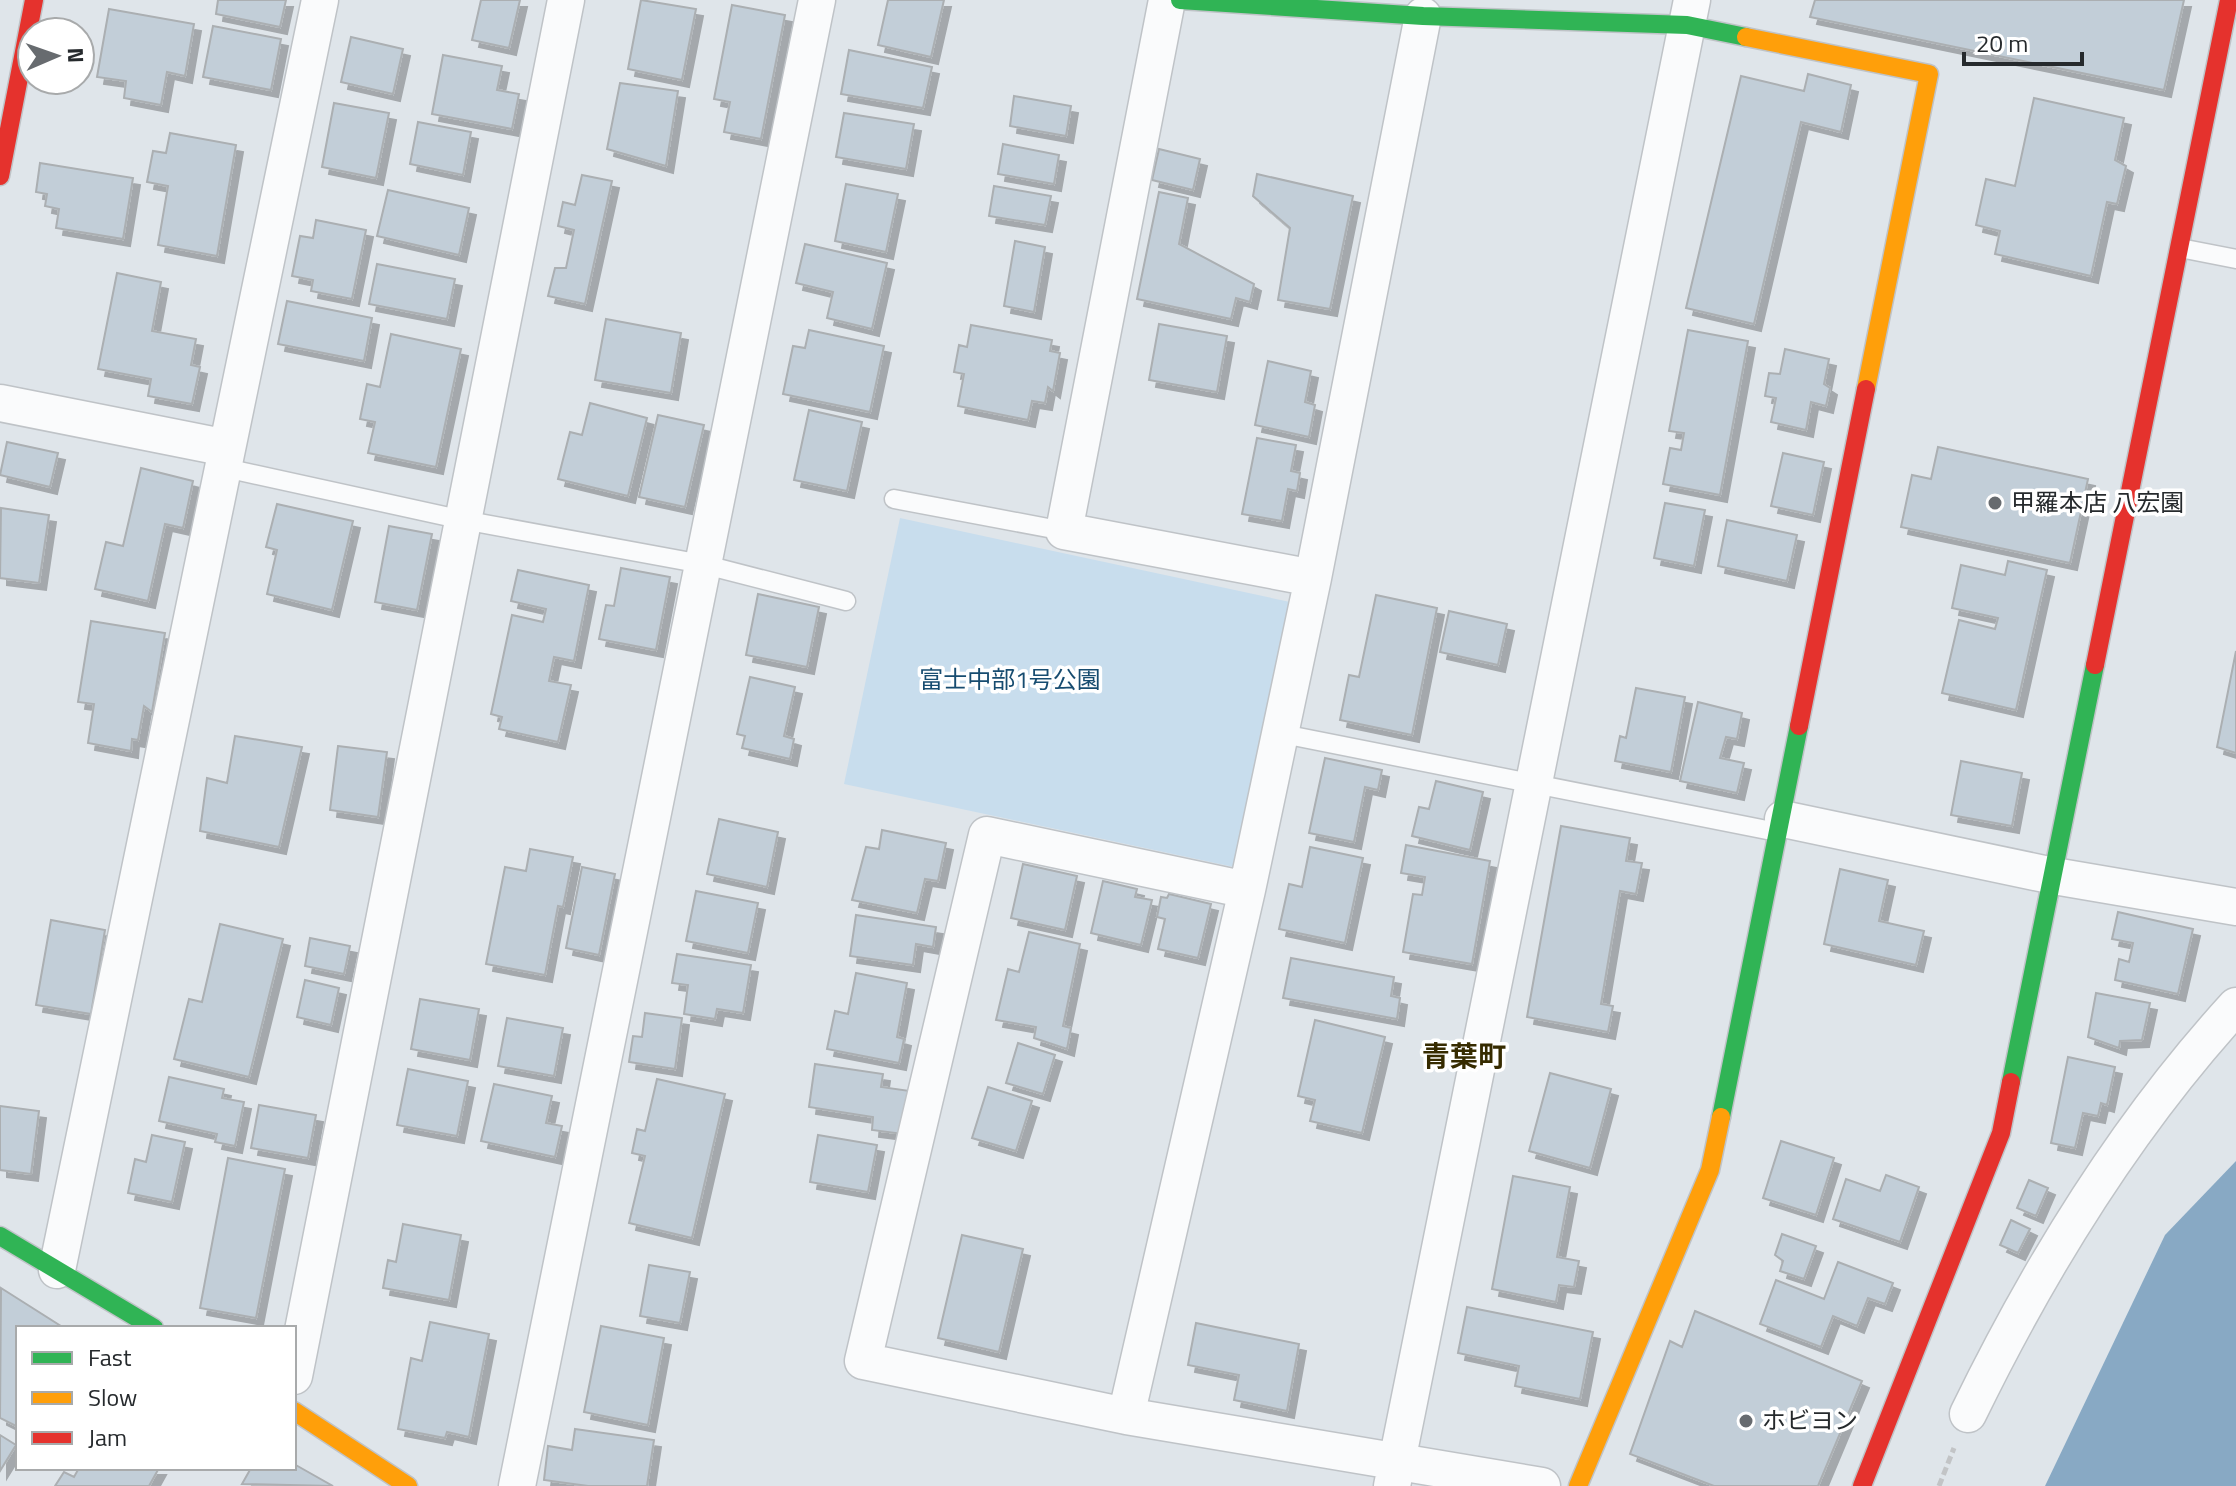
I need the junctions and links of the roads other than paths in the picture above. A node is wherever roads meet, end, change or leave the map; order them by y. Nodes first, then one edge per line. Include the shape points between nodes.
1 (34, 0) edge
2 (320, 0) edge
3 (566, 0) edge
4 (817, 0) edge
5 (1167, 0) edge
6 (1180, 0) edge
7 (2229, 0) edge
8 (1689, 12) edge
9 (1423, 16) junction
10 (0, 176) edge
11 (2177, 248) junction
12 (2236, 259) edge
13 (0, 403) edge
14 (224, 457) junction
15 (894, 499) dead end
16 (463, 520) junction
17 (1064, 531) junction
18 (702, 564) junction
19 (1313, 578) junction
20 (846, 601) dead end
21 (1278, 733) junction
22 (1536, 784) junction
23 (1781, 826) junction
24 (2054, 876) junction
25 (1247, 890) junction
26 (2236, 907) edge
27 (2236, 1006) edge
28 (0, 1236) edge
29 (57, 1270) junction
30 (151, 1326) edge
31 (296, 1366) edge
32 (296, 1412) edge
33 (1968, 1414) dead end
34 (1126, 1416) junction
35 (1395, 1473) edge
36 (408, 1486) edge
37 (517, 1486) edge
38 (1542, 1486) edge
39 (1578, 1486) edge
40 (1862, 1486) edge

1 - 10 street
2 - 14 street
3 - 16 street
4 - 18 street
5 - 17 street
6 - 9 street
7 - 11 street
8 - 9 street
8 - 22 street
8 - 23 street via 1929,74
9 - 19 street
11 - 12 lane
11 - 24 street
13 - 14 street
14 - 16 lane
14 - 29 street
15 - 17 lane
16 - 18 lane
16 - 31 street
17 - 19 street
18 - 20 lane
18 - 37 street
19 - 21 street
21 - 22 lane
21 - 25 street
22 - 23 lane
22 - 35 street
23 - 24 street
23 - 39 street via 1710,1170
24 - 26 street
24 - 40 street via 2001,1133
25 - 34 street
25 - 34 street via 987,835 863,1361
27 - 33 street via 2101,1179 2016,1317
28 - 29 street
29 - 30 street
32 - 36 street
34 - 35 street
35 - 38 street

